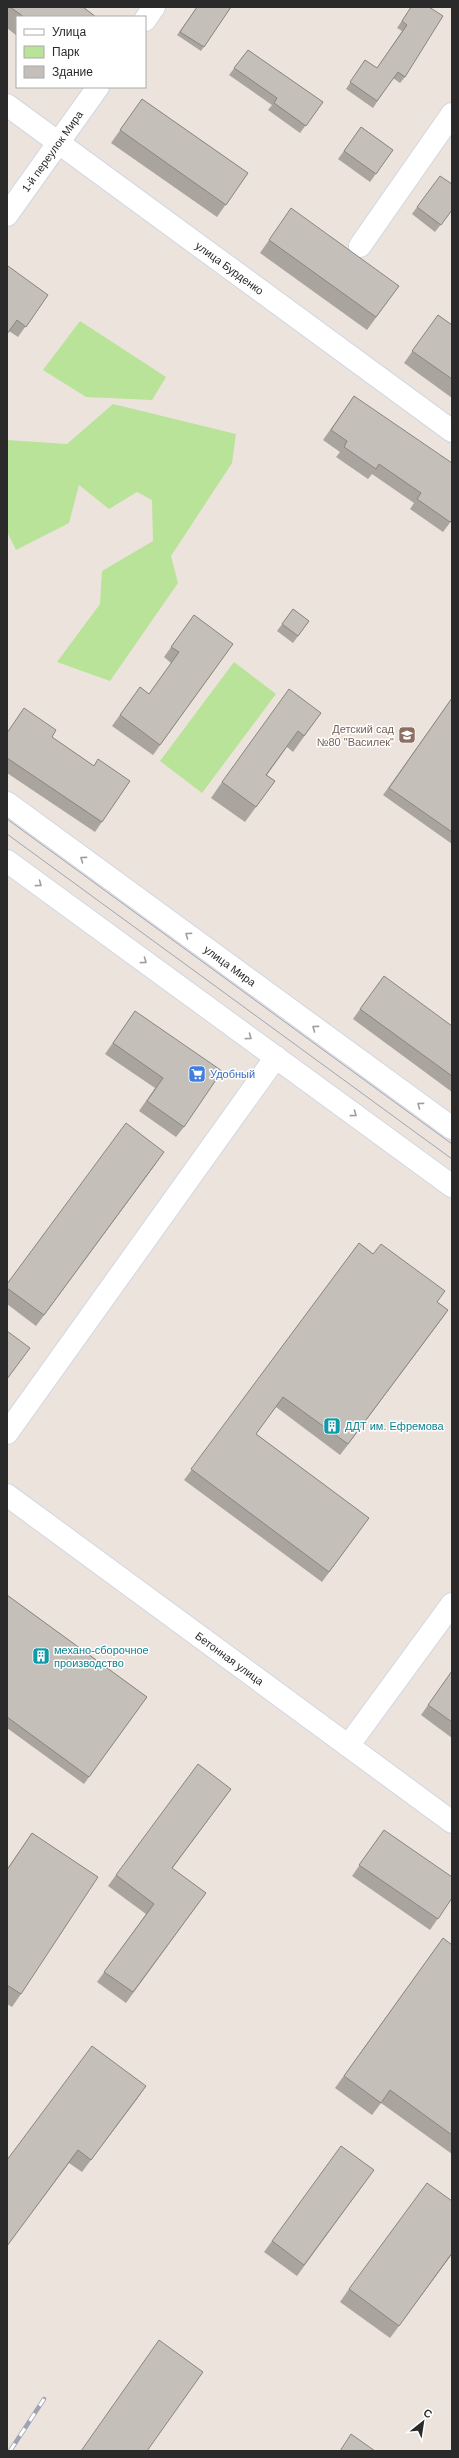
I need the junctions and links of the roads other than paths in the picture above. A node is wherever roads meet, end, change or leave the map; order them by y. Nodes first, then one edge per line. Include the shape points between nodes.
1 (154, 7) edge
2 (146, 19) edge
3 (97, 88) edge
4 (7, 105) edge
5 (452, 114) edge
6 (57, 142) junction
7 (7, 215) edge
8 (360, 246) dead end
9 (452, 431) edge
10 (7, 803) edge
11 (7, 861) edge
12 (276, 1057) junction
13 (452, 1128) edge
14 (452, 1186) edge
15 (7, 1433) edge
16 (7, 1495) edge
17 (452, 1604) edge
18 (348, 1746) junction
19 (452, 1822) edge

1 - 2 street
3 - 6 street, 1-й переулок Мира
4 - 6 street, улица Бурденко
5 - 8 street
6 - 7 street, 1-й переулок Мира
6 - 9 street, улица Бурденко
13 -> 10 street, улица Мира
11 -> 12 street
12 -> 14 street
12 - 15 street
16 - 18 street, Бетонная улица
17 - 18 street
18 - 19 street, Бетонная улица

